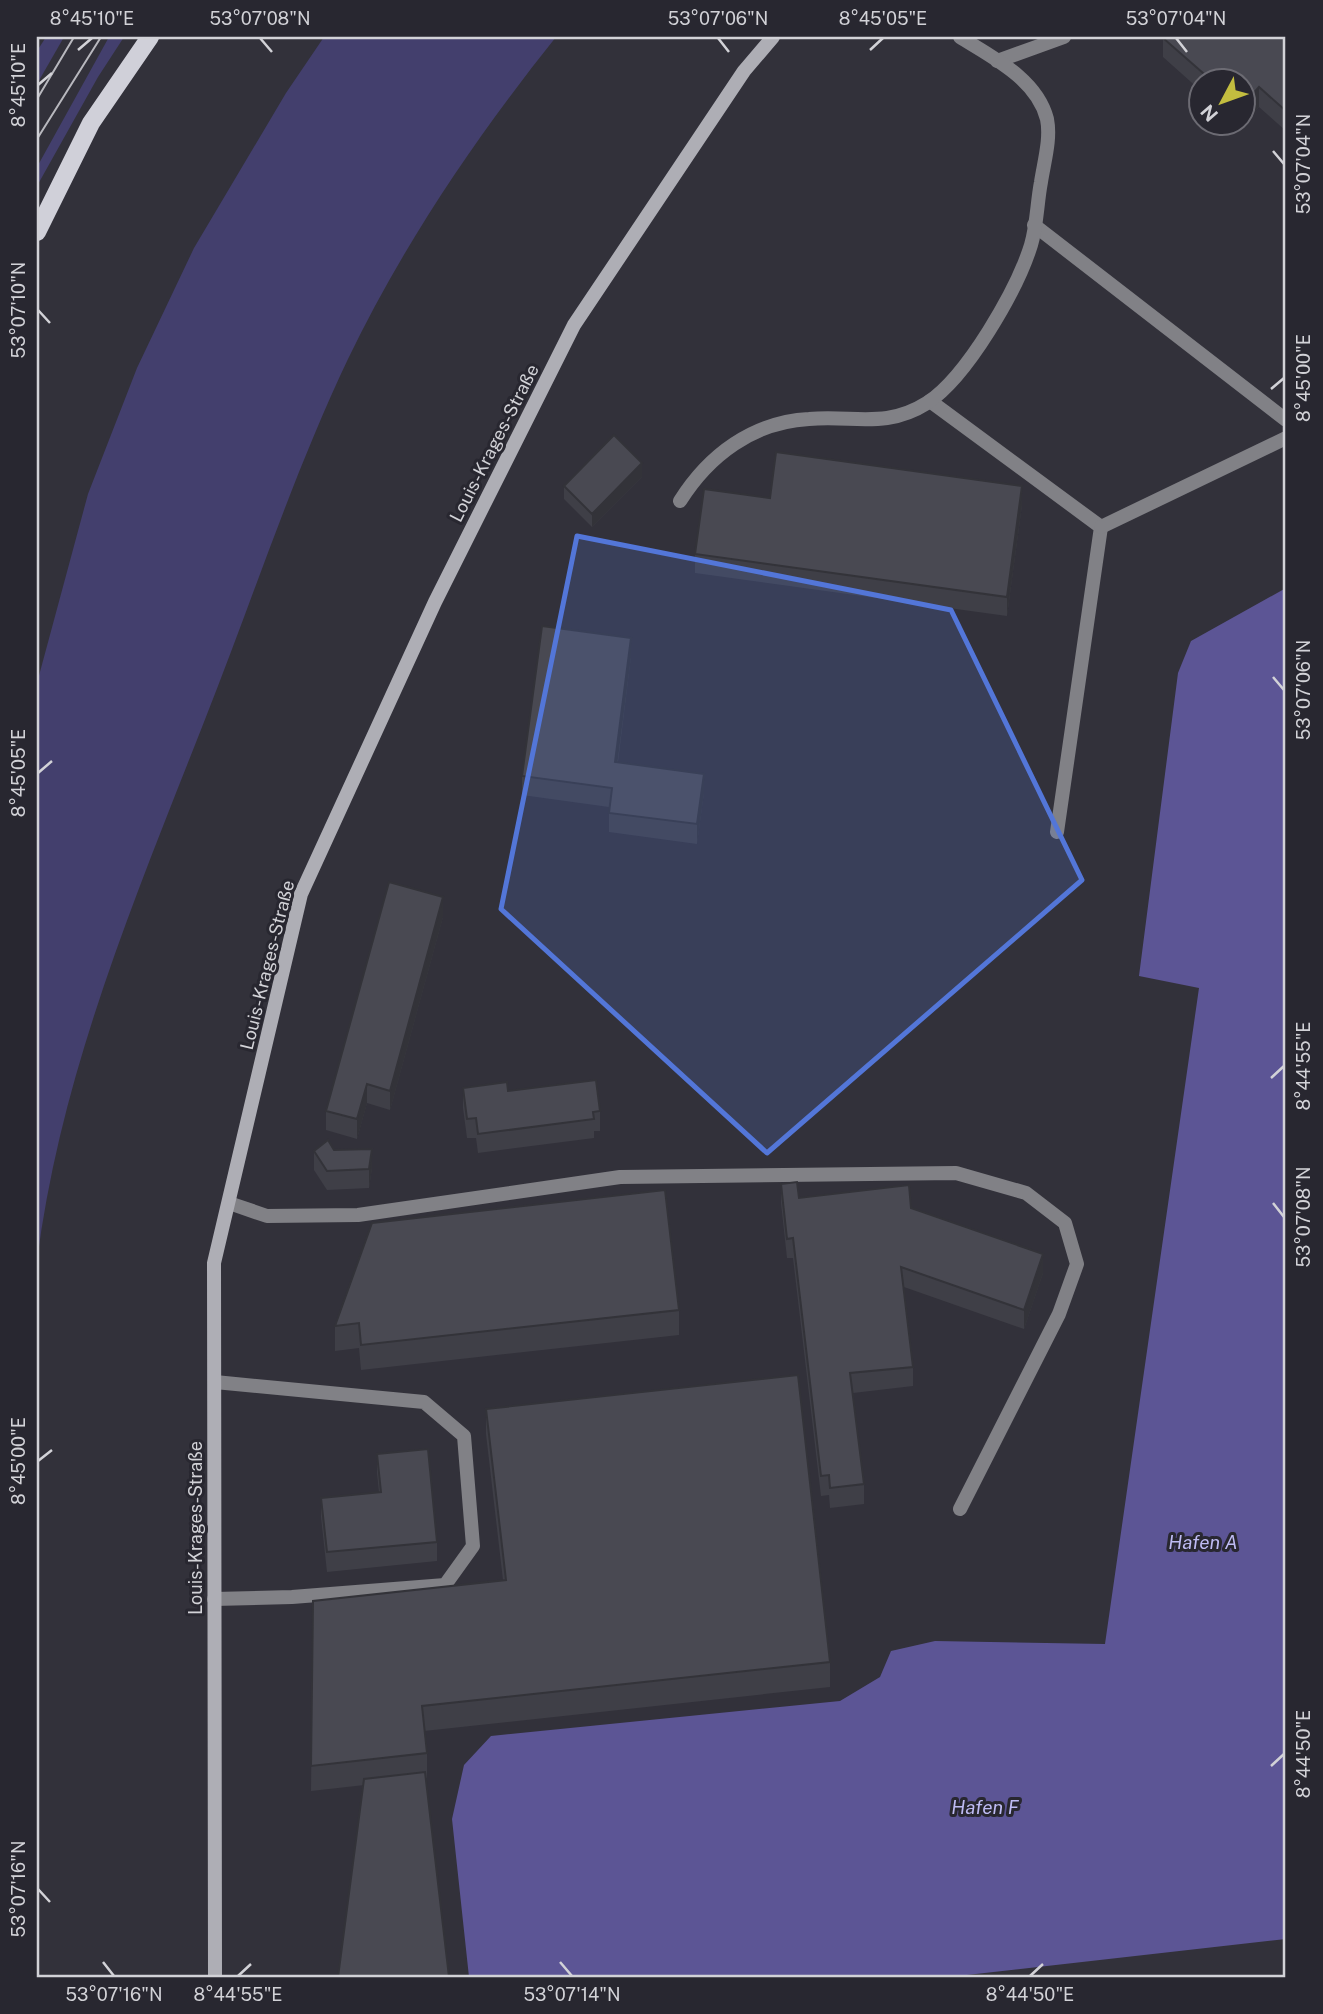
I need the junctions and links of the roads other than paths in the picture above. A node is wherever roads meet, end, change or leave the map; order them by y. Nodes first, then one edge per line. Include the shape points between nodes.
1 (150, 37) edge
2 (772, 37) edge
3 (960, 37) edge
4 (1064, 37) edge
5 (997, 61) junction
6 (1034, 225) junction
7 (37, 232) edge
8 (930, 401) junction
9 (1286, 421) edge
10 (1286, 438) edge
11 (680, 501) dead end
12 (1101, 527) junction
13 (1058, 832) dead end
14 (229, 1202) junction
15 (215, 1382) junction
16 (960, 1509) dead end
17 (214, 1599) junction
18 (215, 1977) edge

1 - 7 main road via 91,123
2 - 14 street, Louis-Krages-Straße via 744,71 574,324 435,602 301,894
3 - 5 lane
4 - 5 lane
5 - 6 lane via 1021,78 1047,119
6 - 8 lane via 1004,307 966,363
6 - 9 lane
8 - 11 lane via 901,417 876,421 810,418 782,422 749,435 698,473
8 - 12 lane
10 - 12 lane
12 - 13 lane
14 - 15 street, Louis-Krages-Straße via 214,1263
14 - 16 lane via 267,1216 358,1215 633,1177 956,1173 1026,1193 1065,1223 1077,1264 1059,1314
15 - 17 street, Louis-Krages-Straße
15 - 17 lane via 424,1402 464,1436 473,1546 445,1585
17 - 18 street, Louis-Krages-Straße

